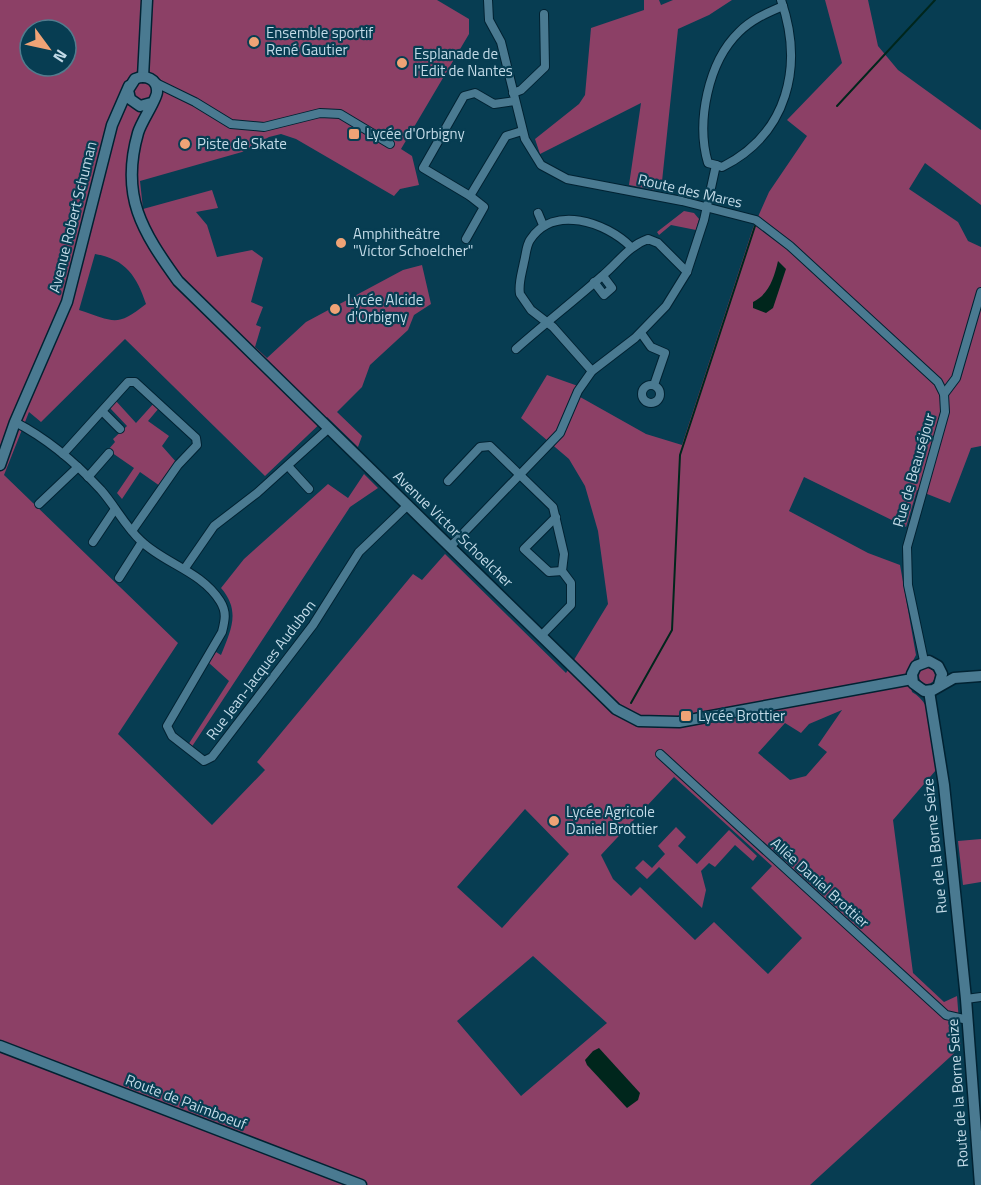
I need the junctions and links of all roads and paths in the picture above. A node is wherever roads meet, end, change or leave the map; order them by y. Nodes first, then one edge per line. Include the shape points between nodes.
1 (147, 0) edge
2 (488, 0) edge
3 (782, 3) edge
4 (544, 15) dead end
5 (148, 79) junction
6 (129, 86) junction
7 (172, 92) junction
8 (514, 97) junction
9 (154, 100) junction
10 (135, 103) junction
11 (118, 110) junction
12 (142, 119) junction
13 (522, 131) junction
14 (390, 144) dead end
15 (716, 165) junction
16 (470, 196) junction
17 (706, 207) junction
18 (538, 213) dead end
19 (543, 225) junction
20 (466, 239) dead end
21 (631, 246) junction
22 (687, 272) junction
23 (603, 276) junction
24 (594, 282) junction
25 (981, 292) edge
26 (547, 322) junction
27 (641, 333) junction
28 (516, 349) dead end
29 (592, 371) junction
30 (654, 385) dead end
31 (944, 394) junction
32 (103, 412) junction
33 (15, 422) junction
34 (329, 428) junction
35 (120, 429) dead end
36 (109, 453) dead end
37 (63, 454) junction
38 (0, 465) edge
39 (288, 466) junction
40 (78, 467) junction
41 (521, 476) junction
42 (88, 477) junction
43 (448, 481) dead end
44 (309, 489) dead end
45 (39, 504) dead end
46 (408, 505) junction
47 (115, 509) junction
48 (556, 518) junction
49 (132, 531) junction
50 (93, 542) dead end
51 (142, 542) junction
52 (450, 547) junction
53 (185, 568) junction
54 (562, 571) junction
55 (119, 578) dead end
56 (541, 636) junction
57 (924, 661) junction
58 (981, 669) edge
59 (941, 670) junction
60 (981, 676) edge
61 (912, 679) junction
62 (939, 685) junction
63 (929, 692) junction
64 (660, 754) dead end
65 (981, 997) edge
66 (966, 999) junction
67 (968, 1020) junction
68 (0, 1047) edge
69 (361, 1185) edge
70 (980, 1185) edge

1 - 5 street
2 - 8 street, Route des Mares via 489,20 501,42
3 - 15 street via 793,55 786,97 776,117 750,148 722,167
3 - 15 street via 738,32 716,70 703,134 708,163
4 - 8 street via 545,67
5 - 6 street via 135,79
5 - 7 street
5 - 9 street via 157,89
6 - 10 street via 128,94
6 - 11 street, Avenue Robert Schuman
7 - 9 street
7 - 14 street via 222,120 244,127 276,125 320,113 340,114
8 - 13 street, Route des Mares
8 - 16 street via 499,105 475,93 464,96 423,168
9 - 10 street
9 - 12 street, Avenue Victor Schoelcher
10 - 11 street
10 - 12 street
11 - 33 street, Avenue Robert Schuman via 67,302
12 - 34 street, Avenue Victor Schoelcher via 134,151 131,193 142,227 192,296
13 - 16 street via 506,136
13 - 17 street, Route des Mares via 534,156 554,174
15 - 17 street
16 - 20 street via 484,211
17 - 22 street
17 - 31 street, Route des Mares via 756,220 773,231 927,371
18 - 19 street
19 - 21 street via 565,219 607,228
19 - 26 street via 528,241 519,287 531,310
21 - 22 street via 648,239 658,243
21 - 23 street
22 - 27 street via 666,306
23 - 24 street
23 - 24 street via 612,288 604,295
24 - 26 street
25 - 31 street, Rue de Beauséjour via 956,378
26 - 28 street
26 - 29 street
27 - 29 street
27 - 30 street via 651,347 665,353
29 - 41 street via 578,391 560,433
31 - 57 street, Rue de Beauséjour via 942,424 907,547 908,585
32 - 35 street
32 - 37 street
32 - 49 street via 128,382 135,382 196,438 197,445 178,465
33 - 37 street, Rue Jean-Jacques Audubon
33 - 38 street, Avenue Robert Schuman
34 - 39 street
34 - 46 street, Avenue Victor Schoelcher
36 - 42 street
37 - 40 street, Rue Jean-Jacques Audubon
39 - 44 street
39 - 53 street via 214,526
40 - 42 street, Rue Jean-Jacques Audubon
40 - 45 street
41 - 43 street via 490,446 480,447
41 - 48 street via 550,503
41 - 52 street
42 - 47 street, Rue Jean-Jacques Audubon
46 - 52 street, Avenue Victor Schoelcher
46 - 53 street, Rue Jean-Jacques Audubon via 359,552 313,625 212,757 204,761 172,736 167,726 222,632 225,611 209,588
47 - 49 street, Rue Jean-Jacques Audubon
47 - 50 street
48 - 54 street via 564,554
48 - 54 street via 524,549 549,572
49 - 51 street, Rue Jean-Jacques Audubon
51 - 53 street, Rue Jean-Jacques Audubon
51 - 55 street
52 - 56 street, Avenue Victor Schoelcher
54 - 56 street via 571,583 571,605
56 - 61 street, Avenue Victor Schoelcher via 616,709 649,723 679,722
57 - 59 street
57 - 61 street via 916,666
58 - 59 street
59 - 62 street
60 - 62 street via 954,678
61 - 63 street via 916,687
62 - 63 street
63 - 66 street, Rue de la Borne Seize via 940,751
64 - 67 street, Allée Daniel Brottier via 946,1015
65 - 66 street
66 - 67 street, Route de la Borne Seize
67 - 70 street, Route de la Borne Seize
68 - 69 street, Route de Paimboeuf

